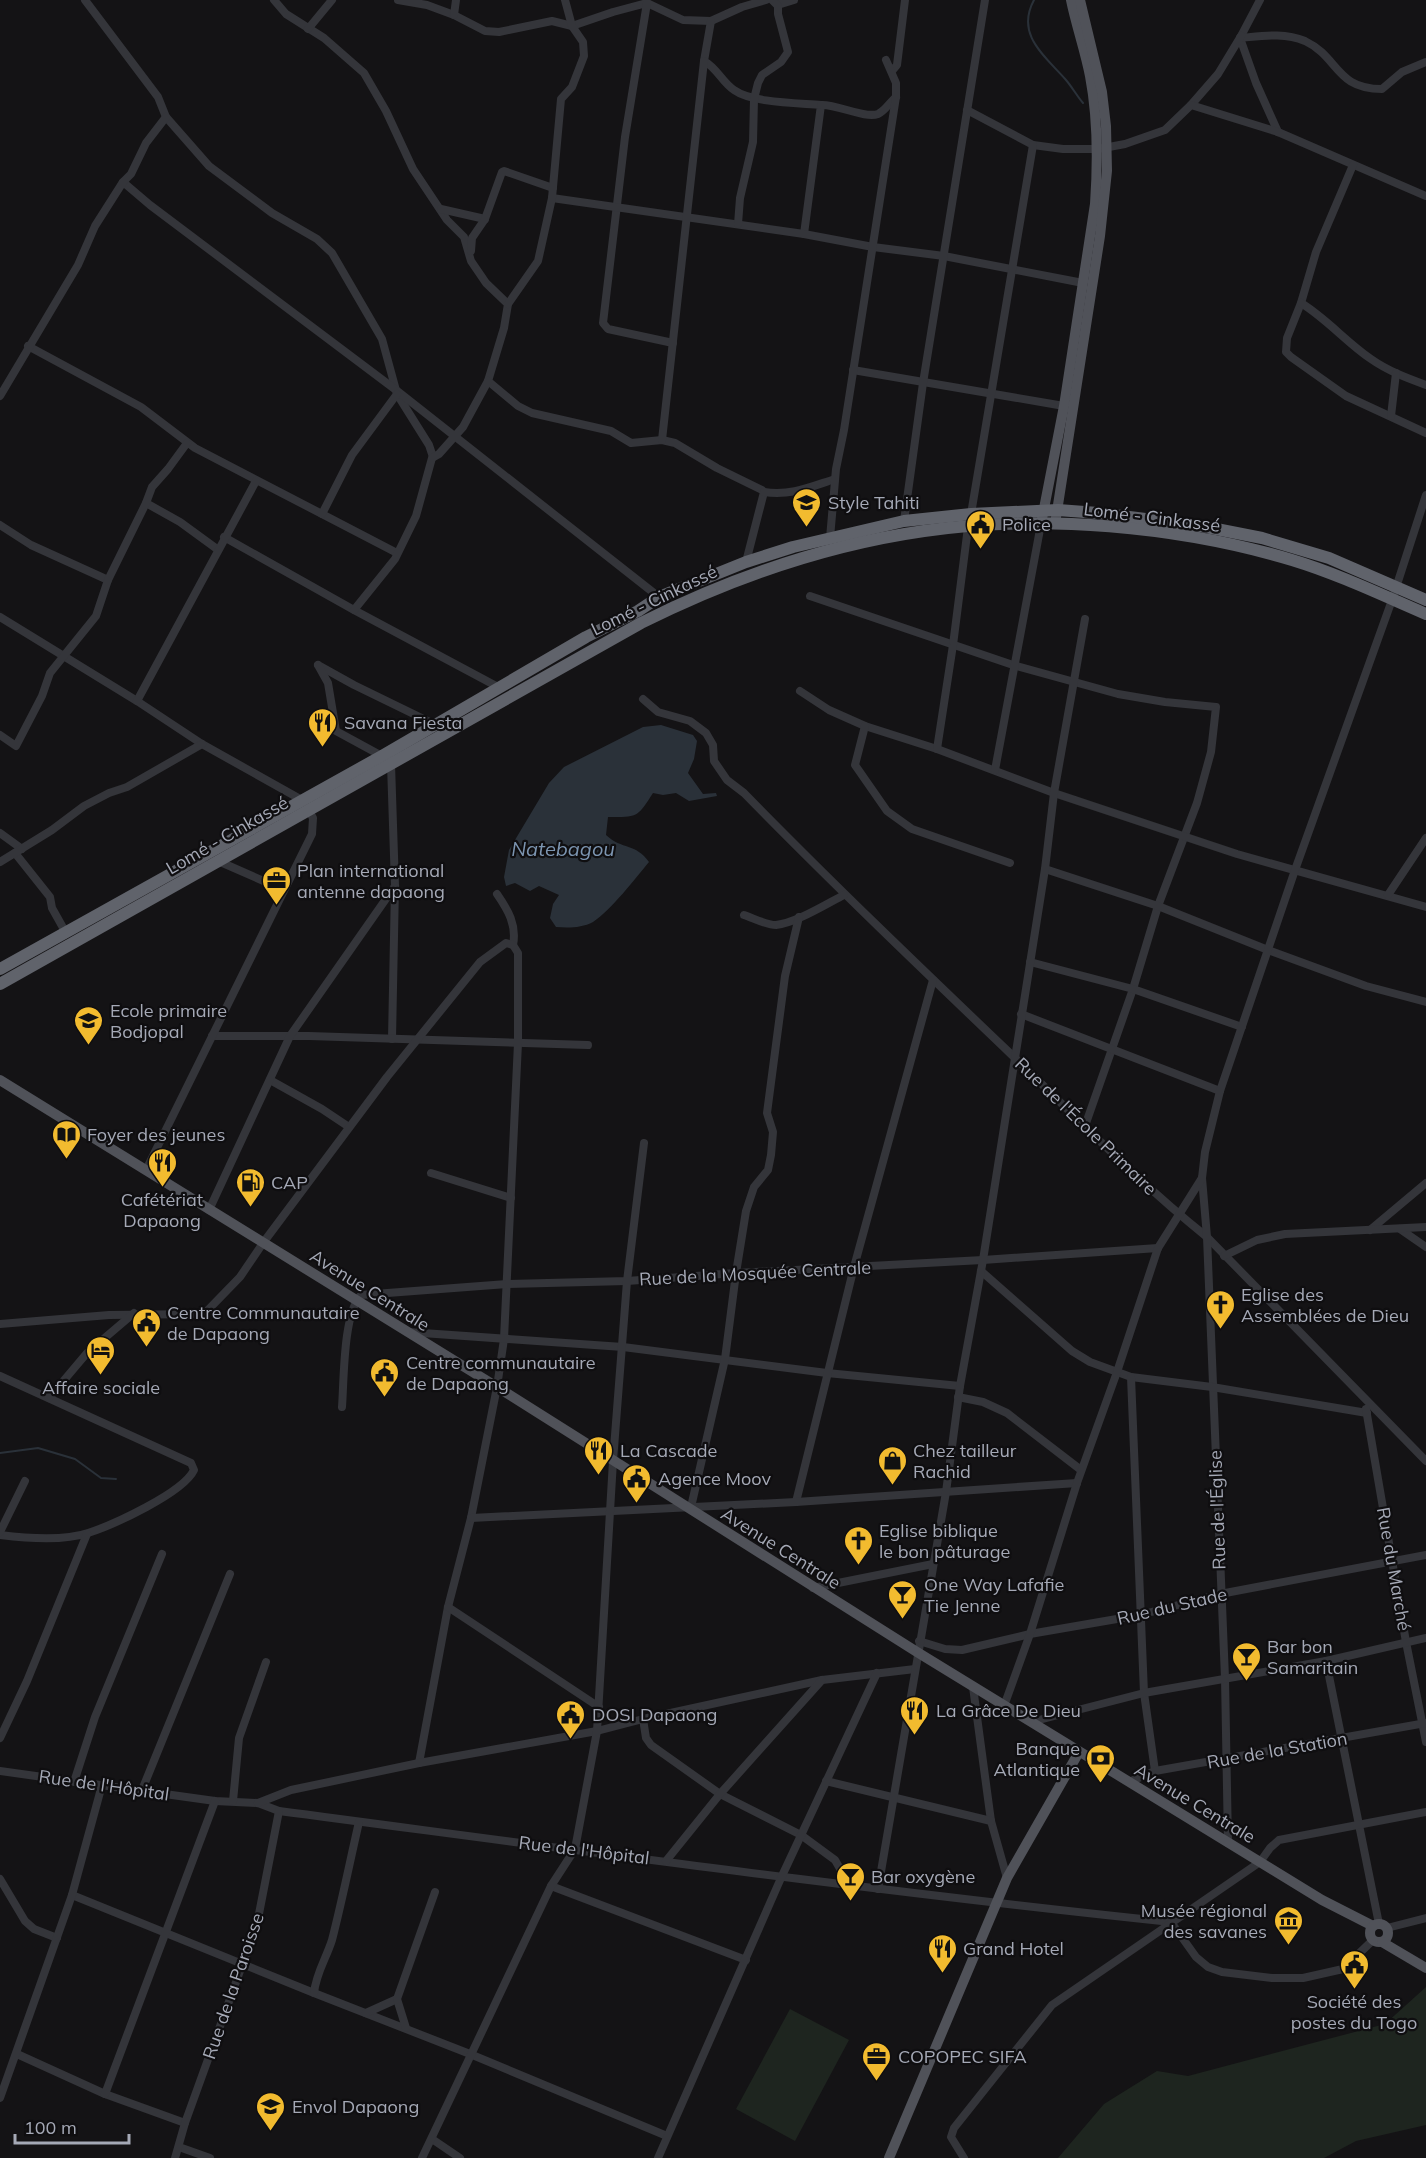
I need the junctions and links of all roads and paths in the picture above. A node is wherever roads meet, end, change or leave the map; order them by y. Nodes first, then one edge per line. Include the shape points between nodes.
1 (85, 0) edge
2 (274, 0) edge
3 (332, 0) edge
4 (398, 0) edge
5 (456, 0) edge
6 (565, 0) edge
7 (766, 0) edge
8 (773, 0) edge
9 (794, 0) edge
10 (905, 0) edge
11 (985, 0) edge
12 (1071, 0) edge
13 (1080, 0) edge
14 (1259, 0) edge
15 (647, 3) junction
16 (454, 15) junction
17 (711, 21) junction
18 (308, 29) junction
19 (575, 30) junction
20 (1240, 38) junction
21 (886, 60) dead end
22 (704, 61) junction
23 (1426, 62) edge
24 (892, 71) junction
25 (896, 97) junction
26 (754, 99) junction
27 (821, 105) junction
28 (1191, 105) junction
29 (967, 110) junction
30 (166, 117) junction
31 (1278, 132) junction
32 (1033, 145) junction
33 (1102, 149) junction
34 (1353, 165) junction
35 (123, 182) junction
36 (553, 193) junction
37 (1426, 196) edge
38 (617, 208) junction
39 (441, 209) junction
40 (687, 217) junction
41 (485, 219) junction
42 (738, 224) junction
43 (804, 234) junction
44 (873, 247) junction
45 (944, 256) junction
46 (471, 261) junction
47 (1013, 269) junction
48 (1083, 283) junction
49 (1301, 303) junction
50 (508, 304) junction
51 (673, 343) junction
52 (28, 346) junction
53 (853, 370) junction
54 (1396, 373) junction
55 (488, 381) junction
56 (923, 383) junction
57 (1426, 385) edge
58 (396, 392) junction
59 (991, 394) junction
60 (0, 396) edge
61 (1064, 406) junction
62 (1391, 416) junction
63 (1426, 433) edge
64 (453, 436) junction
65 (662, 441) junction
66 (187, 443) dead end
67 (433, 458) junction
68 (835, 479) junction
69 (256, 481) junction
70 (764, 492) junction
71 (1426, 495) edge
72 (146, 503) junction
73 (1058, 510) junction
74 (1044, 511) junction
75 (322, 514) junction
76 (971, 514) junction
77 (904, 521) junction
78 (1041, 524) junction
79 (1055, 524) junction
80 (0, 525) edge
81 (968, 527) junction
82 (224, 537) junction
83 (830, 538) junction
84 (217, 549) junction
85 (397, 553) junction
86 (746, 562) junction
87 (108, 580) junction
88 (1396, 586) junction
89 (810, 596) dead end
90 (659, 597) junction
91 (1392, 600) junction
92 (1426, 600) edge
93 (354, 610) junction
94 (1426, 614) edge
95 (0, 617) edge
96 (1085, 620) dead end
97 (953, 645) junction
98 (64, 655) junction
99 (1013, 665) junction
100 (1073, 680) junction
101 (500, 688) junction
102 (800, 691) dead end
103 (643, 699) dead end
104 (137, 701) junction
105 (434, 724) junction
106 (865, 726) junction
107 (0, 735) edge
108 (202, 744) junction
109 (938, 748) junction
110 (386, 760) junction
111 (995, 770) junction
112 (1054, 793) junction
113 (305, 805) junction
114 (0, 833) edge
115 (1185, 838) junction
116 (1426, 838) edge
117 (19, 851) junction
118 (218, 861) junction
119 (0, 862) edge
120 (1010, 863) dead end
121 (1045, 870) junction
122 (1295, 870) junction
123 (395, 886) junction
124 (284, 891) junction
125 (497, 894) dead end
126 (844, 895) junction
127 (1388, 895) junction
128 (1158, 906) junction
129 (1426, 907) edge
130 (744, 915) dead end
131 (799, 917) junction
132 (99, 920) junction
133 (66, 933) junction
134 (513, 945) junction
135 (1268, 950) junction
136 (1030, 962) junction
137 (0, 969) edge
138 (933, 980) junction
139 (0, 984) edge
140 (1133, 989) junction
141 (1426, 1002) edge
142 (1021, 1014) junction
143 (1242, 1027) junction
144 (212, 1036) junction
145 (290, 1036) junction
146 (392, 1039) junction
147 (417, 1040) junction
148 (518, 1043) junction
149 (588, 1045) dead end
150 (1113, 1049) junction
151 (1014, 1058) junction
152 (0, 1080) edge
153 (270, 1080) junction
154 (1220, 1091) junction
155 (1085, 1126) junction
156 (349, 1127) junction
157 (644, 1143) dead end
158 (146, 1170) junction
159 (431, 1173) dead end
160 (1202, 1178) junction
161 (1426, 1183) edge
162 (511, 1198) junction
163 (209, 1210) junction
164 (1180, 1215) junction
165 (1426, 1227) edge
166 (1400, 1229) junction
167 (1370, 1230) junction
168 (1207, 1237) junction
169 (263, 1243) junction
170 (1426, 1246) edge
171 (1158, 1248) junction
172 (1224, 1256) junction
173 (983, 1260) junction
174 (855, 1267) junction
175 (981, 1270) junction
176 (736, 1273) junction
177 (627, 1281) junction
178 (507, 1284) junction
179 (356, 1300) junction
180 (134, 1313) junction
181 (0, 1324) edge
182 (405, 1331) junction
183 (504, 1339) junction
184 (623, 1347) junction
185 (725, 1359) junction
186 (1117, 1372) junction
187 (827, 1373) junction
188 (0, 1376) edge
189 (1131, 1377) junction
190 (960, 1386) junction
191 (497, 1387) junction
192 (1212, 1387) junction
193 (1362, 1396) junction
194 (958, 1397) junction
195 (49, 1398) junction
196 (342, 1407) dead end
197 (1367, 1413) junction
198 (612, 1461) junction
199 (1426, 1461) edge
200 (1082, 1470) junction
201 (25, 1481) dead end
202 (1077, 1483) junction
203 (946, 1492) junction
204 (796, 1502) junction
205 (688, 1507) junction
206 (610, 1512) junction
207 (471, 1518) junction
208 (0, 1534) edge
209 (87, 1534) junction
210 (162, 1554) dead end
211 (1426, 1555) edge
212 (1393, 1562) junction
213 (933, 1564) junction
214 (230, 1574) dead end
215 (813, 1588) junction
216 (1220, 1594) junction
217 (448, 1607) junction
218 (1140, 1615) junction
219 (1030, 1635) junction
220 (1426, 1638) edge
221 (1406, 1642) junction
222 (918, 1647) junction
223 (1326, 1661) junction
224 (266, 1662) dead end
225 (915, 1669) junction
226 (877, 1673) junction
227 (1225, 1678) junction
228 (822, 1680) junction
229 (973, 1687) junction
230 (1144, 1693) junction
231 (1004, 1706) junction
232 (599, 1707) junction
233 (643, 1719) junction
234 (1031, 1722) junction
235 (1424, 1724) edge
236 (597, 1731) junction
237 (0, 1738) edge
238 (1342, 1739) junction
239 (1426, 1742) edge
240 (1079, 1752) junction
241 (1228, 1759) junction
242 (419, 1763) junction
243 (0, 1771) edge
244 (1155, 1771) junction
245 (826, 1781) junction
246 (74, 1782) junction
247 (1129, 1782) junction
248 (102, 1785) junction
249 (142, 1790) junction
250 (720, 1794) junction
251 (894, 1798) junction
252 (215, 1801) junction
253 (233, 1801) junction
254 (258, 1803) junction
255 (279, 1811) junction
256 (1426, 1812) edge
257 (992, 1821) junction
258 (358, 1822) junction
259 (1359, 1825) junction
260 (801, 1835) junction
261 (1228, 1843) junction
262 (575, 1849) junction
263 (666, 1861) junction
264 (1260, 1862) junction
265 (781, 1878) junction
266 (1007, 1878) junction
267 (0, 1879) edge
268 (551, 1886) junction
269 (850, 1886) junction
270 (878, 1889) junction
271 (435, 1892) dead end
272 (72, 1895) junction
273 (996, 1904) junction
274 (1426, 1918) edge
275 (1171, 1922) junction
276 (166, 1932) junction
277 (1379, 1933) junction
278 (57, 1938) junction
279 (746, 1960) junction
280 (243, 1964) junction
281 (1426, 1968) edge
282 (314, 1993) junction
283 (397, 1999) junction
284 (366, 2013) junction
285 (406, 2028) junction
286 (17, 2054) junction
287 (470, 2054) junction
288 (105, 2094) junction
289 (0, 2098) edge
290 (185, 2123) junction
291 (668, 2136) junction
292 (432, 2139) junction
293 (179, 2147) junction
294 (175, 2158) edge
295 (210, 2158) edge
296 (422, 2158) edge
297 (460, 2158) edge
298 (658, 2158) edge
299 (889, 2158) edge
300 (964, 2158) edge

1 - 30 street via 158,97
2 - 18 street
3 - 18 street
4 - 16 street
5 - 16 street
6 - 19 street
7 - 17 street
8 - 9 street via 781,4
8 - 26 street via 778,6 788,52 762,75
10 - 24 street via 897,65
11 - 29 street
12 - 33 main road via 1090,75
13 - 33 main road via 1102,92
14 - 20 street
15 - 17 street via 683,20
15 - 19 street via 583,22
15 - 38 street
16 - 19 street via 485,31 499,32 552,21
17 - 22 street
18 - 39 street via 364,73 413,169
19 - 36 street via 583,42 584,56 572,87 561,99
20 - 23 street via 1278,35 1305,41 1317,48 1344,78 1376,89
20 - 28 street via 1218,74
20 - 31 street
21 - 24 street
22 - 26 street via 732,89
22 - 40 street
24 - 25 street
25 - 27 street via 877,114
25 - 44 street
26 - 27 street
26 - 42 street via 753,142
27 - 43 street
28 - 31 street
28 - 33 street via 1165,130
29 - 32 street
29 - 45 street
30 - 35 street
30 - 58 street via 217,173 327,247 382,339
31 - 34 street
32 - 33 street
32 - 47 street
33 - 48 main road
33 - 73 main road via 1106,196
34 - 37 street
34 - 49 street via 1316,252
35 - 52 street
35 - 58 street
36 - 38 street
36 - 41 street via 504,171
36 - 50 street via 538,261
38 - 40 street
38 - 51 street via 603,325
39 - 41 street
39 - 46 street via 464,237
40 - 42 street
40 - 51 street
41 - 46 street via 472,238
42 - 43 street
43 - 44 street
44 - 45 street
44 - 53 street
45 - 47 street
45 - 56 street
46 - 50 street via 490,288
47 - 48 street
47 - 59 street
48 - 61 main road
49 - 54 street via 1370,358
49 - 62 street via 1287,338 1286,352 1346,396
50 - 55 street
51 - 65 street
52 - 60 street
52 - 69 street via 137,405 195,448
53 - 56 street
53 - 68 street
54 - 57 street
54 - 62 street
55 - 64 street via 469,418
55 - 65 street via 532,413 611,431 631,443
56 - 59 street
56 - 77 street
58 - 64 street
58 - 67 street
58 - 75 street via 352,455
59 - 61 street
59 - 76 street
61 - 74 main road
62 - 63 street
64 - 67 street
64 - 90 street
65 - 70 street via 675,443
66 - 72 street via 152,487
67 - 85 street via 416,516
68 - 70 street via 806,490
68 - 83 street
69 - 75 street
69 - 82 street
70 - 86 street
71 - 88 street
72 - 84 street via 186,525
72 - 87 street
73 - 74 highway, Lomé - Cinkassé
73 - 79 main road
73 - 88 highway, Lomé - Cinkassé via 1148,518 1262,538 1329,558
74 - 76 highway, Lomé - Cinkassé
74 - 78 main road
75 - 85 street
76 - 77 highway, Lomé - Cinkassé
77 - 83 highway, Lomé - Cinkassé
78 - 79 highway, Lomé - Cinkassé
78 - 81 highway, Lomé - Cinkassé
78 - 99 street
79 - 91 highway, Lomé - Cinkassé via 1165,533 1262,552 1321,570
80 - 87 street via 32,545
81 - 97 street
81 - 110 highway, Lomé - Cinkassé via 848,546 692,598
82 - 84 street
82 - 93 street
83 - 86 highway, Lomé - Cinkassé
84 - 104 street
85 - 93 street
86 - 90 highway, Lomé - Cinkassé
87 - 98 street via 96,616
88 - 91 street
88 - 92 highway, Lomé - Cinkassé
89 - 97 street
90 - 101 highway, Lomé - Cinkassé
91 - 94 highway, Lomé - Cinkassé
91 - 122 street
93 - 101 street
95 - 98 street
96 - 100 street
97 - 99 street
97 - 109 street
98 - 104 street
98 - 107 street via 50,673 16,746
99 - 100 street
99 - 111 street
100 - 112 street
100 - 115 street via 1138,698 1216,707 1211,753
101 - 105 highway, Lomé - Cinkassé
102 - 106 street
103 - 126 street, Rue de l'École Primaire via 658,712 690,721 706,733 713,745 714,761 727,780
104 - 108 street
105 - 110 highway, Lomé - Cinkassé
105 - 110 street via 318,665 328,683 336,731
106 - 109 street
106 - 120 street via 855,765 887,811 912,829
108 - 113 street
108 - 117 street via 127,787 84,806
109 - 111 street
110 - 113 highway, Lomé - Cinkassé
110 - 123 street
111 - 112 street
112 - 115 street
112 - 121 street
113 - 118 highway, Lomé - Cinkassé
113 - 124 street via 313,818 312,834
113 - 132 highway, Lomé - Cinkassé
114 - 117 street
115 - 122 street
115 - 128 street
116 - 127 street
117 - 119 street
117 - 133 street via 50,897
118 - 124 street
118 - 132 highway, Lomé - Cinkassé
121 - 128 street
121 - 136 street
122 - 127 street
122 - 135 street
123 - 145 street
123 - 146 street
124 - 144 street
125 - 134 street via 510,913
126 - 131 street
126 - 138 street, Rue de l'École Primaire
127 - 129 street
128 - 135 street
128 - 140 street
130 - 131 street via 774,925
131 - 176 street via 784,976 767,1113 773,1132 771,1155 767,1172 754,1187 748,1205
132 - 133 highway, Lomé - Cinkassé
132 - 139 highway, Lomé - Cinkassé
133 - 137 highway, Lomé - Cinkassé
134 - 147 street via 506,943 480,962
134 - 148 street via 518,953
135 - 141 street via 1366,986
135 - 143 street
136 - 140 street
136 - 142 street
138 - 151 street, Rue de l'École Primaire
138 - 174 street
140 - 143 street
140 - 150 street
142 - 150 street
142 - 151 street
143 - 154 street
144 - 145 street
144 - 158 street
145 - 146 street
145 - 153 street
146 - 147 street
147 - 148 street
147 - 156 street
148 - 149 street
148 - 162 street
150 - 154 street
150 - 155 street
151 - 155 street, Rue de l'École Primaire
151 - 173 street
152 - 158 main road, Avenue Centrale
153 - 156 street
153 - 163 street
154 - 160 street
155 - 164 street, Rue de l'École Primaire
156 - 169 street
157 - 177 street
158 - 163 main road, Avenue Centrale
159 - 162 street
160 - 164 street
160 - 168 street, Rue de l'Église
161 - 167 street
162 - 178 street
163 - 169 main road, Avenue Centrale
164 - 168 street, Rue de l'École Primaire
164 - 171 street
165 - 166 street
166 - 167 street
166 - 170 street
167 - 172 street via 1285,1234 1257,1240
168 - 172 street, Rue de l'École Primaire
168 - 192 street, Rue de l'Église
169 - 179 main road, Avenue Centrale
169 - 180 street via 240,1277 206,1312
171 - 173 street, Rue de la Mosquée Centrale
171 - 186 street
172 - 193 street, Rue de l'École Primaire
173 - 174 street, Rue de la Mosquée Centrale
173 - 175 street
174 - 176 street, Rue de la Mosquée Centrale
174 - 187 street
175 - 186 street via 1072,1351
175 - 190 street
176 - 177 street, Rue de la Mosquée Centrale
176 - 185 street
177 - 178 street, Rue de la Mosquée Centrale
177 - 184 street
178 - 179 street, Rue de la Mosquée Centrale via 361,1295
178 - 183 street
179 - 182 main road, Avenue Centrale
179 - 196 street via 347,1330
180 - 181 street
180 - 195 street via 87,1353
182 - 183 street
182 - 191 main road, Avenue Centrale
183 - 184 street
183 - 191 street
184 - 185 street
184 - 198 street
185 - 187 street
185 - 205 street
186 - 189 street
186 - 200 street
187 - 190 street
187 - 204 street
188 - 195 street
189 - 192 street
189 - 218 street
190 - 194 street
191 - 198 main road, Avenue Centrale
191 - 207 street
192 - 197 street
192 - 216 street, Rue de l'Église
193 - 197 street, Rue du Marché
193 - 199 street, Rue de l'École Primaire
194 - 200 street via 983,1402 1007,1413
194 - 203 street
195 - 209 street via 194,1466 193,1473 174,1491
197 - 212 street, Rue du Marché
198 - 205 main road, Avenue Centrale
198 - 206 street
200 - 202 street
201 - 208 street
202 - 203 street
202 - 219 street
203 - 204 street
203 - 213 street
204 - 205 street
205 - 206 street
205 - 215 main road, Avenue Centrale
206 - 207 street
206 - 232 street
207 - 217 street
208 - 209 street via 26,1538
209 - 237 street
210 - 246 street via 95,1717
211 - 212 street, Rue du Stade
212 - 216 street, Rue du Stade
212 - 221 street, Rue du Marché
213 - 215 street
213 - 222 street
214 - 249 street
215 - 222 main road, Avenue Centrale
216 - 218 street, Rue du Stade
216 - 227 street, Rue de l'Église
217 - 232 street
217 - 242 street
218 - 219 street, Rue du Stade
218 - 230 street
219 - 222 street, Rue du Stade via 962,1650
219 - 231 street
220 - 221 street
221 - 223 street
221 - 235 street, Rue du Marché
222 - 225 street
222 - 229 main road, Avenue Centrale
223 - 227 street
223 - 238 street
224 - 253 street via 239,1738
225 - 226 street
225 - 251 street
226 - 228 street
226 - 245 street
227 - 230 street
227 - 241 street, Rue de l'Église
228 - 233 street
228 - 250 street
229 - 231 main road, Avenue Centrale
229 - 257 street
230 - 234 street
230 - 244 street
231 - 234 main road, Avenue Centrale
232 - 236 street
233 - 236 street
233 - 250 street via 651,1745
234 - 240 main road, Avenue Centrale
235 - 238 street, Rue de la Station
235 - 239 street, Rue du Marché
236 - 242 street
236 - 262 street
238 - 241 street, Rue de la Station
238 - 259 street
240 - 247 main road, Avenue Centrale
240 - 266 main road
241 - 244 street, Rue de la Station
241 - 261 street, Rue de l'Église
242 - 254 street via 291,1790
243 - 246 street, Rue de l'Hôpital
244 - 247 street, Rue de la Station
245 - 251 street
245 - 260 street
246 - 248 street, Rue de l'Hôpital
247 - 261 main road, Avenue Centrale
248 - 249 street, Rue de l'Hôpital
248 - 272 street
249 - 252 street, Rue de l'Hôpital
250 - 260 street
250 - 263 street
251 - 257 street
251 - 270 street
252 - 253 street, Rue de l'Hôpital
252 - 276 street
253 - 254 street, Rue de l'Hôpital
254 - 255 street, Rue de l'Hôpital
255 - 258 street, Rue de l'Hôpital
255 - 280 street, Rue de la Paroisse via 259,1917
256 - 259 street
257 - 266 street
258 - 262 street, Rue de l'Hôpital
258 - 282 street via 346,1887 330,1944 315,1978
259 - 264 street via 1284,1838 1274,1843
259 - 277 street
260 - 265 street
260 - 269 street via 835,1860
261 - 264 main road, Avenue Centrale
262 - 263 street, Rue de l'Hôpital
262 - 268 street
263 - 265 street, Rue de l'Hôpital
264 - 275 street
264 - 277 main road, Avenue Centrale
265 - 269 street, Rue de l'Hôpital
265 - 279 street
266 - 273 main road
267 - 278 street via 26,1921 34,1929
268 - 279 street
268 - 287 street
269 - 270 street, Rue de l'Hôpital
270 - 273 street, Rue de l'Hôpital
271 - 283 street
272 - 276 street
272 - 278 street
273 - 275 street, Rue de l'Hôpital
273 - 299 main road
274 - 277 street
275 - 277 street via 1208,1967 1272,1978 1303,1978 1343,1969
275 - 300 street via 1044,2012 954,2128 951,2137
276 - 280 street
276 - 288 street
277 - 281 main road, Avenue Centrale
278 - 286 street
279 - 291 street
280 - 282 street
280 - 290 street, Rue de la Paroisse
282 - 284 street
283 - 284 street
283 - 285 street
284 - 285 street
285 - 287 street
286 - 288 street
286 - 289 street
287 - 291 street
287 - 292 street
288 - 290 street
290 - 293 street, Rue de la Paroisse
291 - 298 street
292 - 296 street
292 - 297 street
293 - 294 street, Rue de la Paroisse
293 - 295 street

